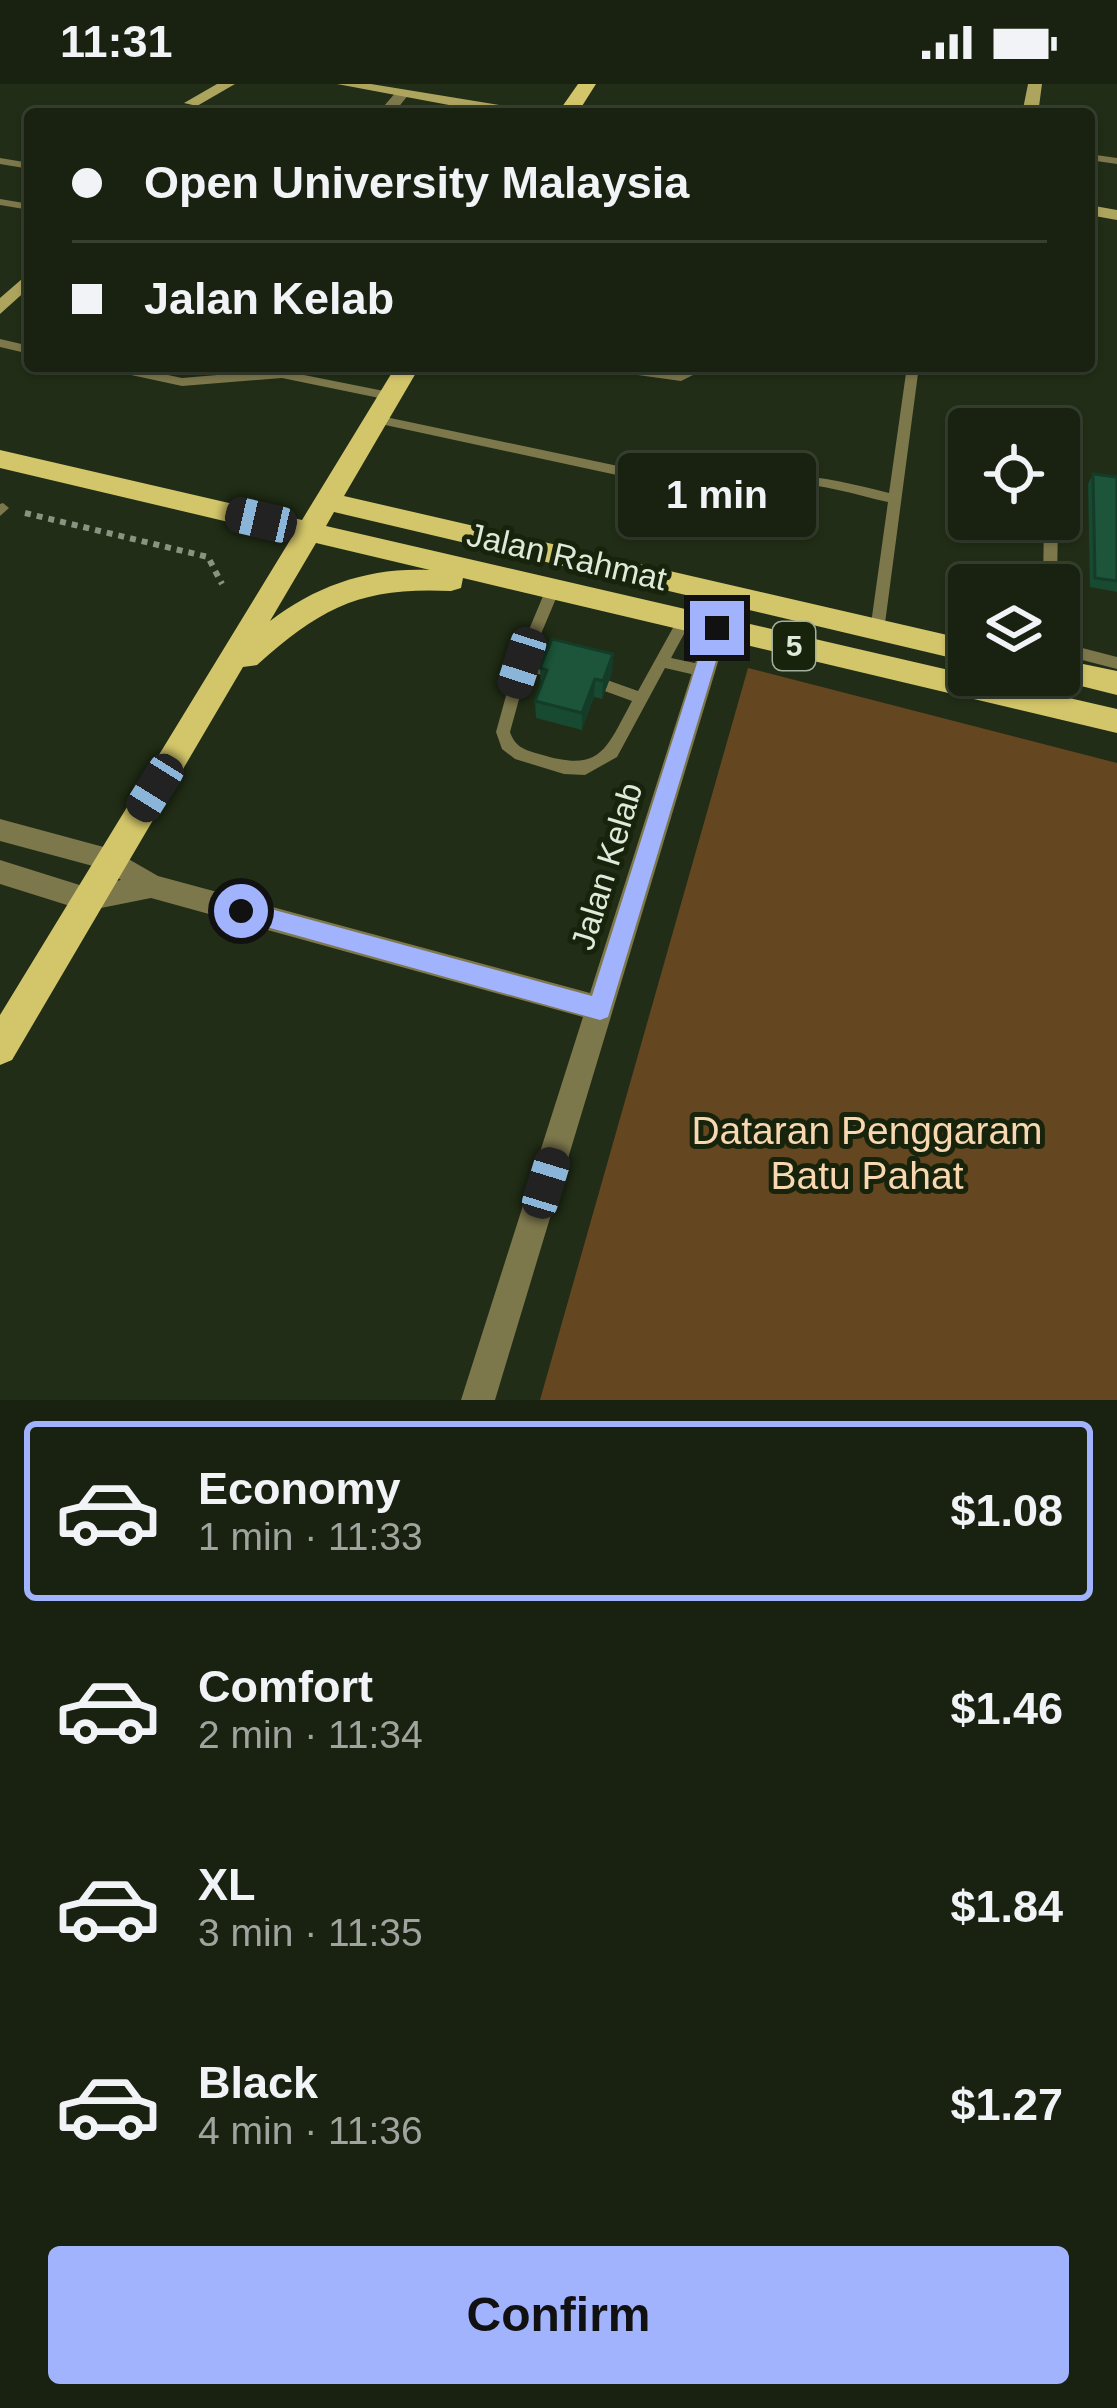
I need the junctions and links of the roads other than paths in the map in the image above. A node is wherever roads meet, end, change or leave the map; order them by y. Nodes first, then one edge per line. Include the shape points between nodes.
1 (228, 84) edge
2 (344, 84) edge
3 (402, 94) junction
4 (189, 108) edge
5 (391, 108) edge
6 (460, 108) edge
7 (24, 283) edge
8 (0, 308) edge
9 (136, 372) edge
10 (268, 372) edge
11 (293, 372) edge
12 (404, 372) edge
13 (645, 372) edge
14 (692, 372) edge
15 (912, 372) edge
16 (389, 396) junction
17 (376, 419) junction
18 (0, 459) edge
19 (895, 499) junction
20 (326, 501) junction
21 (309, 532) junction
22 (553, 589) junction
23 (685, 621) junction
24 (717, 628) junction
25 (877, 631) junction
26 (948, 646) edge
27 (1080, 653) edge
28 (660, 661) junction
29 (522, 663) junction
30 (1117, 663) edge
31 (547, 670) edge
32 (704, 671) junction
33 (1080, 675) edge
34 (222, 680) junction
35 (1117, 683) edge
36 (607, 686) edge
37 (641, 698) junction
38 (1117, 721) edge
39 (0, 830) edge
40 (111, 860) junction
41 (0, 872) edge
42 (152, 886) junction
43 (86, 899) junction
44 (600, 1009) junction
45 (0, 1048) edge
46 (478, 1400) edge

1 - 4 street
2 - 3 street
3 - 5 street
3 - 6 street
7 - 8 street
9 - 10 lane via 182,382
11 - 16 lane
12 - 16 main road
13 - 14 lane
15 - 19 lane
16 - 17 main road
17 - 19 lane via 728,494 784,476
17 - 20 main road
18 - 21 main road, Jalan Rahmat
19 - 25 lane
20 - 21 main road
20 - 25 main road, Jalan Rahmat / 5
21 - 22 main road, Jalan Rahmat / 5
21 - 34 main road
22 - 23 main road, Jalan Rahmat / 5
22 - 29 lane
22 - 34 main road via 405,577 352,586 309,604
23 - 24 main road, Jalan Rahmat / 5
23 - 28 lane
24 - 32 street, Jalan Kelab
24 - 38 main road, Jalan Rahmat / 5
25 - 26 main road, Jalan Rahmat / 5
27 - 30 lane
28 - 32 lane
28 - 37 lane
29 - 31 lane
29 - 37 lane via 503,732 507,745 564,768 585,770 612,753
32 - 44 street, Jalan Kelab
33 - 35 main road
34 - 40 main road
36 - 37 lane
39 - 40 street
40 - 42 street
40 - 43 main road
41 - 43 street
42 - 43 street
42 - 44 street
43 - 45 main road
44 - 46 street, Jalan Kelab

